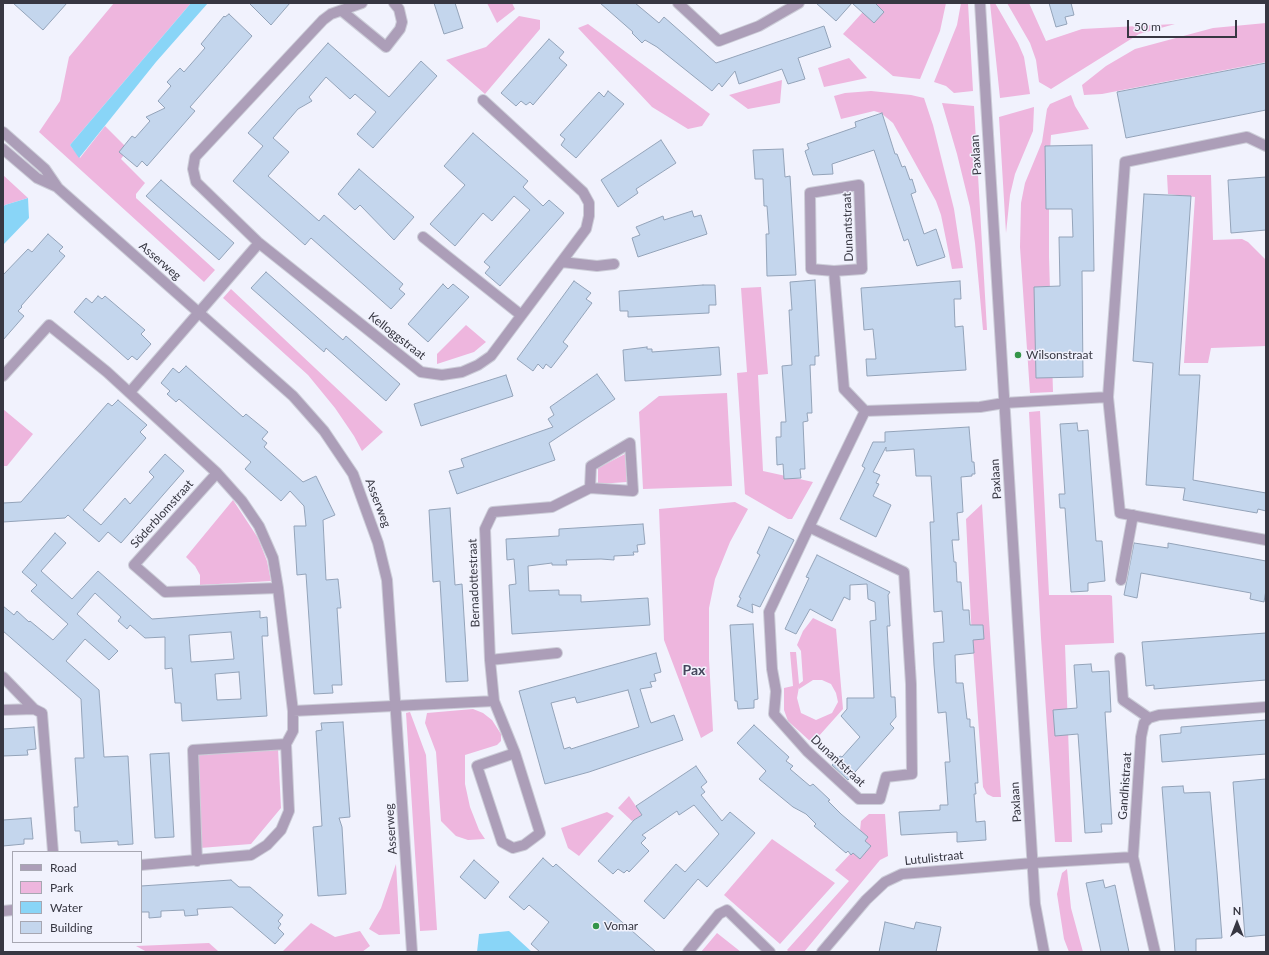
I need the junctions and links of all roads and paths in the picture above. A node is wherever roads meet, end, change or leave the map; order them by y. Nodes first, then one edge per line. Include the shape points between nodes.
1 (362, 3) edge
2 (394, 3) edge
3 (678, 3) edge
4 (800, 3) edge
5 (980, 3) edge
6 (342, 11) junction
7 (483, 100) dead end
8 (3, 132) edge
9 (1266, 146) edge
10 (3, 149) edge
11 (58, 188) junction
12 (423, 237) dead end
13 (259, 243) junction
14 (562, 262) junction
15 (614, 264) dead end
16 (834, 271) junction
17 (200, 312) junction
18 (521, 315) junction
19 (3, 376) edge
20 (130, 392) junction
21 (1108, 397) junction
22 (1004, 403) junction
23 (865, 411) junction
24 (217, 473) junction
25 (590, 488) junction
26 (1133, 515) junction
27 (809, 527) junction
28 (1266, 540) edge
29 (1121, 580) dead end
30 (278, 588) junction
31 (557, 653) dead end
32 (1120, 658) dead end
33 (490, 660) junction
34 (3, 677) edge
35 (494, 701) junction
36 (396, 705) junction
37 (1266, 707) edge
38 (34, 709) junction
39 (3, 710) edge
40 (294, 711) junction
41 (1150, 718) junction
42 (286, 744) junction
43 (515, 753) junction
44 (53, 851) edge
45 (1133, 858) junction
46 (197, 861) junction
47 (1033, 863) junction
48 (142, 865) edge
49 (412, 952) edge
50 (688, 952) edge
51 (770, 952) edge
52 (822, 952) edge
53 (1044, 952) edge
54 (1155, 952) edge

1 - 6 street, Kelloggstraat
2 - 6 street via 402,22 400,30 386,47
3 - 4 street via 719,41 759,26
5 - 22 street, Paxlaan
6 - 13 street, Kelloggstraat via 323,20 196,157 193,169 196,182
7 - 14 street, Kelloggstraat via 574,182 589,203 586,229
8 - 11 street, Asserweg via 45,169
9 - 21 street via 1247,136 1125,162
10 - 11 street, Asserweg via 37,178
11 - 17 street, Asserweg
12 - 18 street
13 - 17 street
13 - 18 street, Kelloggstraat via 421,372 442,375 462,372 478,365 491,356
14 - 15 street via 598,266
14 - 18 street, Kelloggstraat
16 - 16 street, Dunantstraat via 811,269 810,192 859,185 862,269
16 - 23 street, Dunantstraat via 844,389
17 - 20 street
17 - 36 street, Asserweg via 293,396 324,431 353,474 378,543 387,580
19 - 20 street via 49,325
20 - 24 street
21 - 22 street
21 - 26 street via 1120,513
22 - 23 street via 980,407
22 - 47 street, Paxlaan
23 - 27 street, Dunantstraat
24 - 30 street via 242,501 261,529 272,558
24 - 30 street, Söderblomstraat via 134,564 165,592
25 - 25 street via 633,491 630,444 591,466
25 - 33 street, Bernadottestraat via 552,507 493,512 485,529
26 - 28 street
26 - 29 street
27 - 27 street, Dunantstraat via 769,612 772,669 776,691 774,714 807,751 859,799 880,799 886,777 912,774 911,684 904,572
30 - 40 street
31 - 33 street
32 - 41 street via 1123,700
33 - 35 street, Bernadottestraat
34 - 38 street
35 - 36 street
35 - 43 street, Bernadottestraat
36 - 40 street
36 - 49 street, Asserweg
37 - 41 street via 1159,715
38 - 39 street
38 - 44 street via 42,713
40 - 42 street via 293,732
41 - 45 street, Gandhistraat via 1144,723 1142,737
42 - 46 street via 289,811 280,830 267,845 251,856
42 - 46 street via 193,750
43 - 43 street, Bernadottestraat via 540,833 524,845 513,848 502,842 477,766
45 - 47 street
45 - 54 street, Gandhistraat
46 - 48 street
47 - 52 street, Lutulistraat via 902,874 885,882 866,900
47 - 53 street, Paxlaan via 1035,904
50 - 51 street via 719,914 727,910

